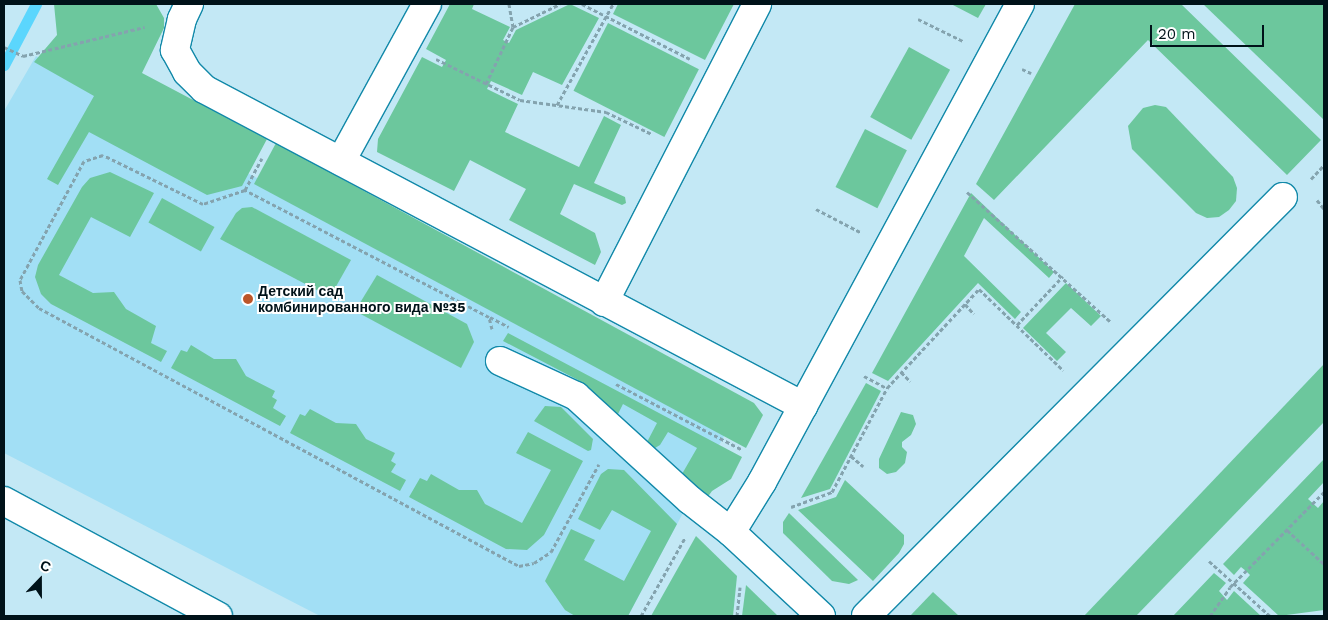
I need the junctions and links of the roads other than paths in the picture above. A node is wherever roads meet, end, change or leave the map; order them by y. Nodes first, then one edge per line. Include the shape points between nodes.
1 (427, 4) edge
2 (757, 4) edge
3 (1020, 4) edge
4 (186, 11) edge
5 (341, 161) junction
6 (1283, 196) dead end
7 (604, 302) junction
8 (500, 361) road end
9 (803, 406) junction
10 (4, 501) edge
11 (731, 532) junction
12 (218, 616) edge
13 (821, 616) edge
14 (866, 616) edge

1 - 5 lane
2 - 7 lane
3 - 9 lane
4 - 5 lane via 175,50 187,72 204,89
5 - 7 lane
6 - 14 lane
7 - 9 lane
8 - 11 lane via 576,396 696,506
9 - 11 lane
10 - 12 lane
11 - 13 lane

